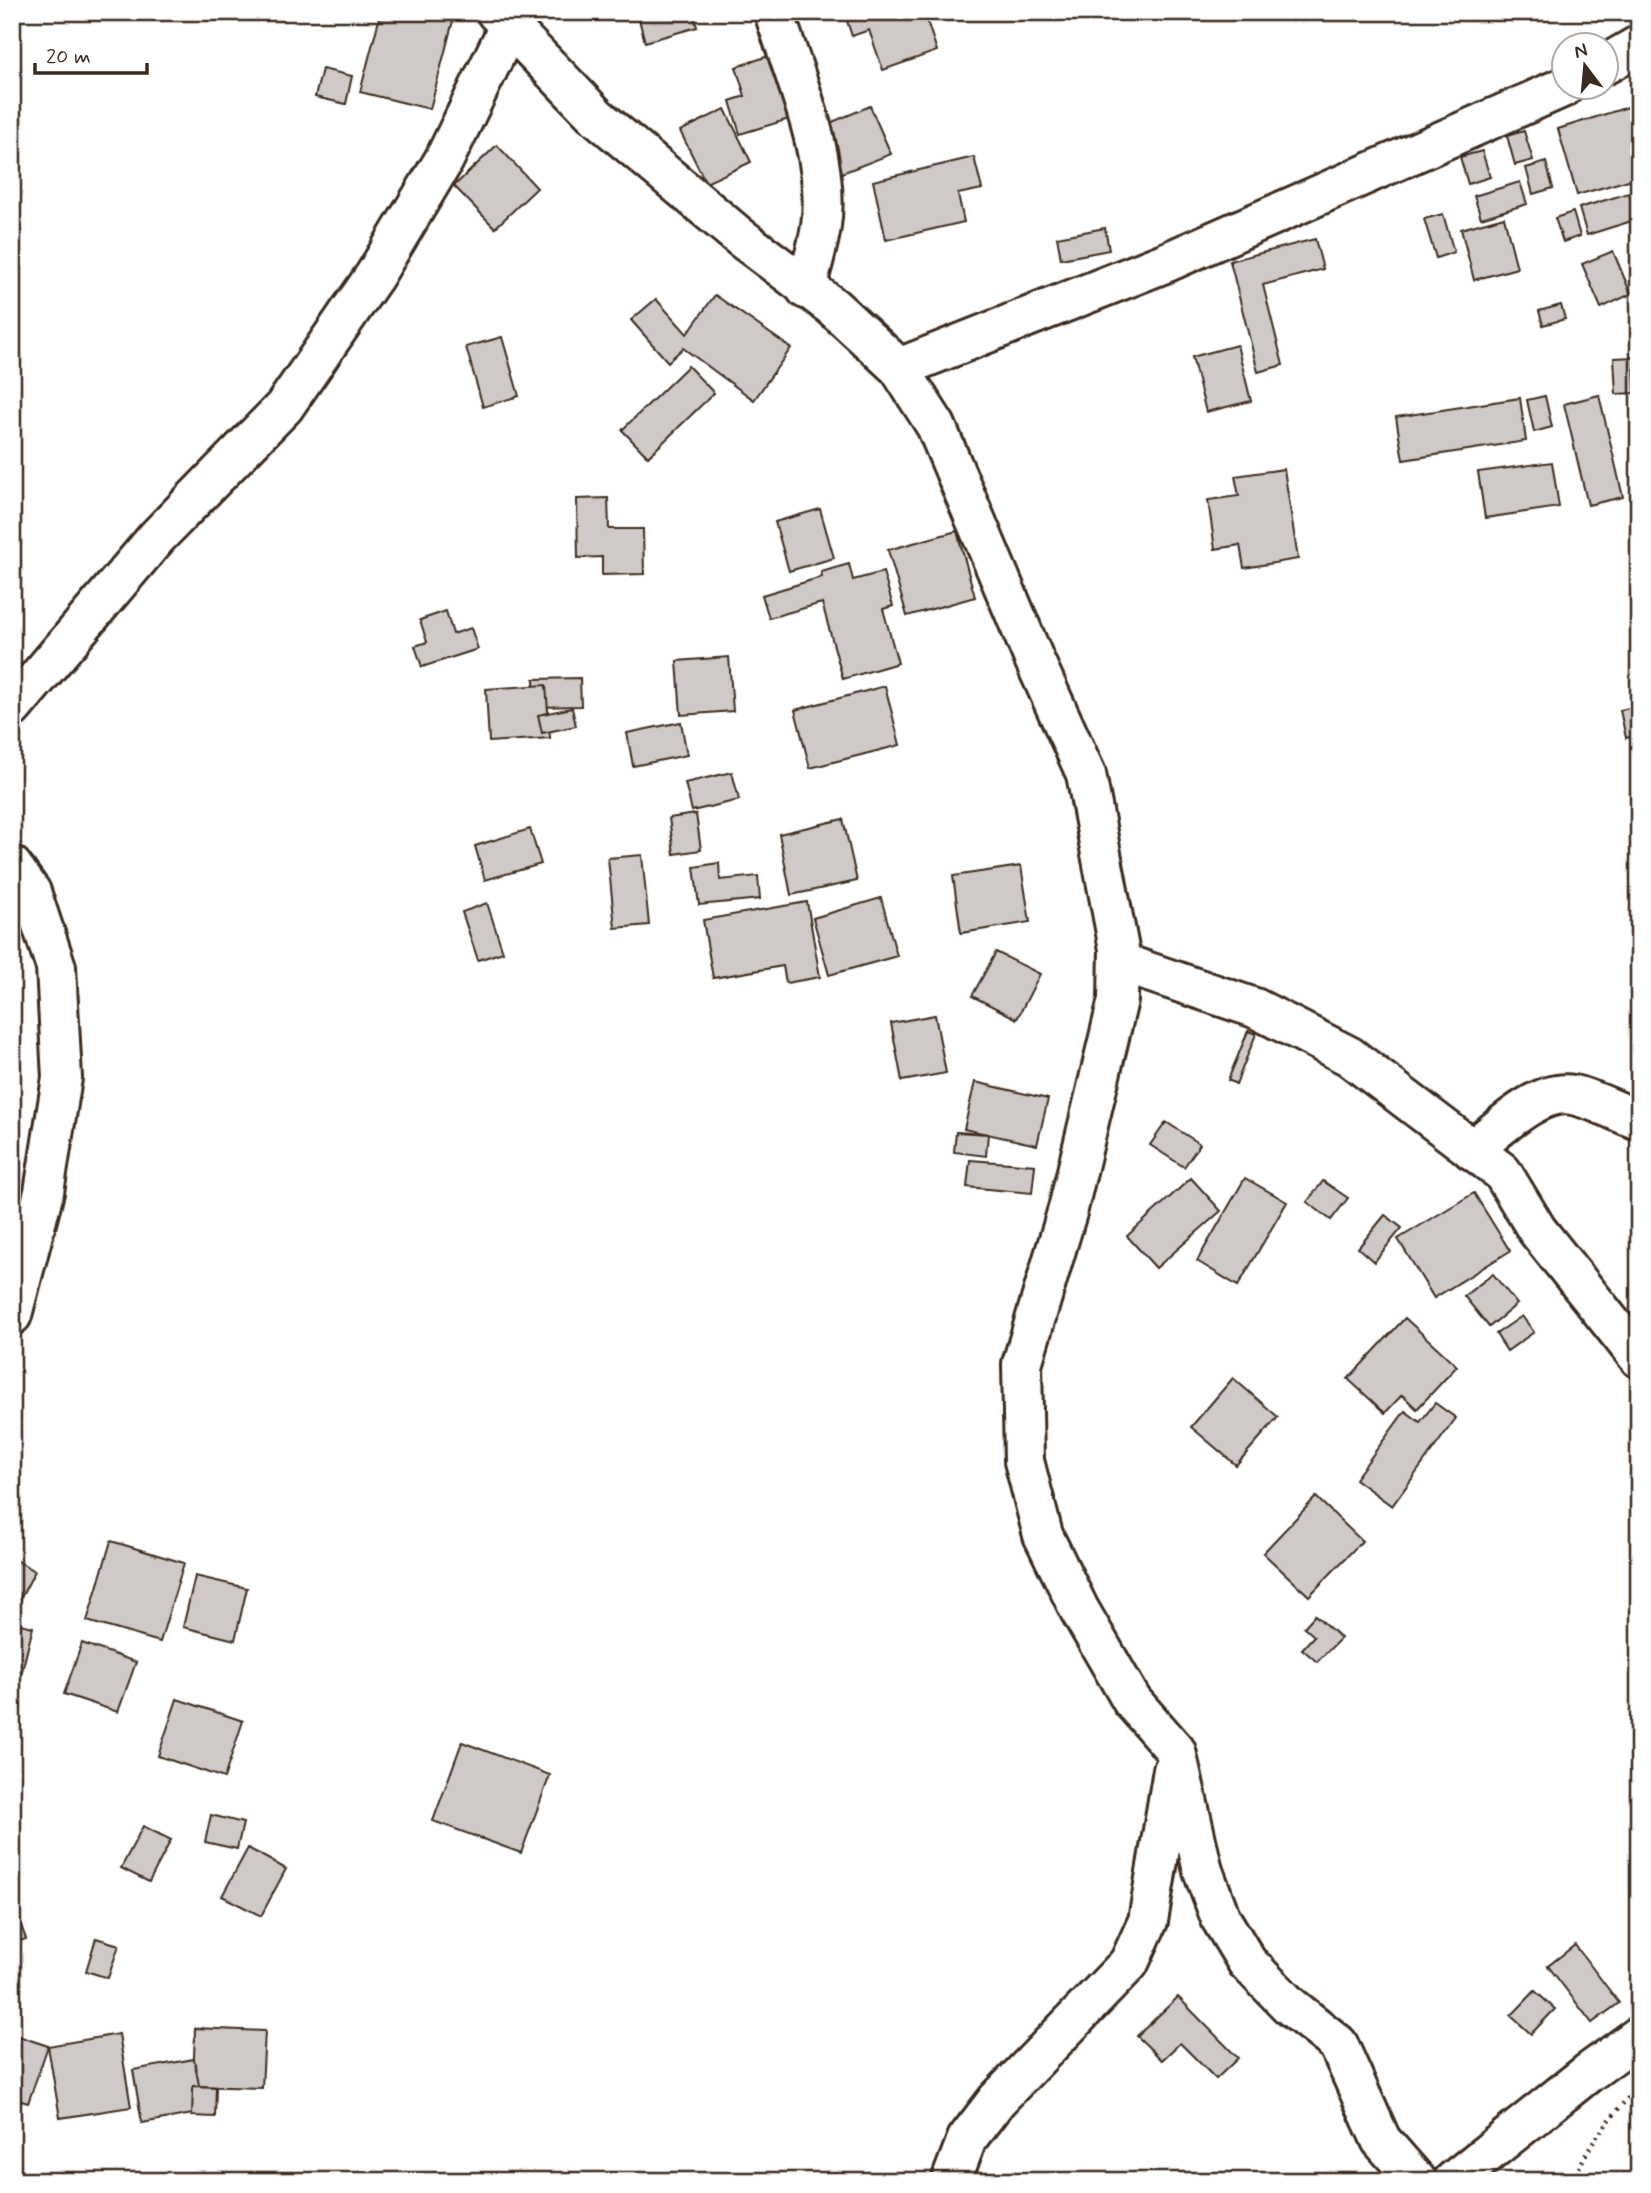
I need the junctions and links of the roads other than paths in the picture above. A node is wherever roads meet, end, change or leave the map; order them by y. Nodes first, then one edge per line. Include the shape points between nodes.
1 (774, 12) edge
2 (502, 19) edge
3 (1639, 45) edge
4 (1620, 56) edge
5 (1550, 93) edge
6 (806, 289) junction
7 (899, 368) junction
8 (12, 708) edge
9 (12, 866) edge
10 (1119, 962) junction
11 (1639, 1120) edge
12 (1472, 1150) junction
13 (12, 1315) edge
14 (1639, 1358) edge
15 (1176, 1751) junction
16 (1639, 2036) edge
17 (951, 2181) edge
18 (1417, 2181) edge
19 (1453, 2181) edge

1 - 6 street via 814,134 819,168 821,224
2 - 6 street via 596,116
2 - 8 street via 444,160 375,275 284,407 157,537
3 - 4 street
5 - 7 street via 1167,262
6 - 7 street via 833,307
7 - 10 street via 936,426 1086,774
9 - 13 street via 31,892 56,967 62,1078 44,1192
10 - 12 street via 1255,1008 1349,1056
10 - 15 street via 1118,1000 1068,1209 1022,1364 1024,1461 1043,1535 1079,1609 1132,1701
11 - 12 street via 1574,1095 1556,1094 1539,1099
12 - 14 street via 1502,1172 1537,1230
15 - 17 street via 1148,1921 1129,1963 997,2100 967,2139
15 - 18 street via 1203,1871 1221,1919 1247,1962 1289,2005 1338,2044 1381,2140
16 - 19 street

